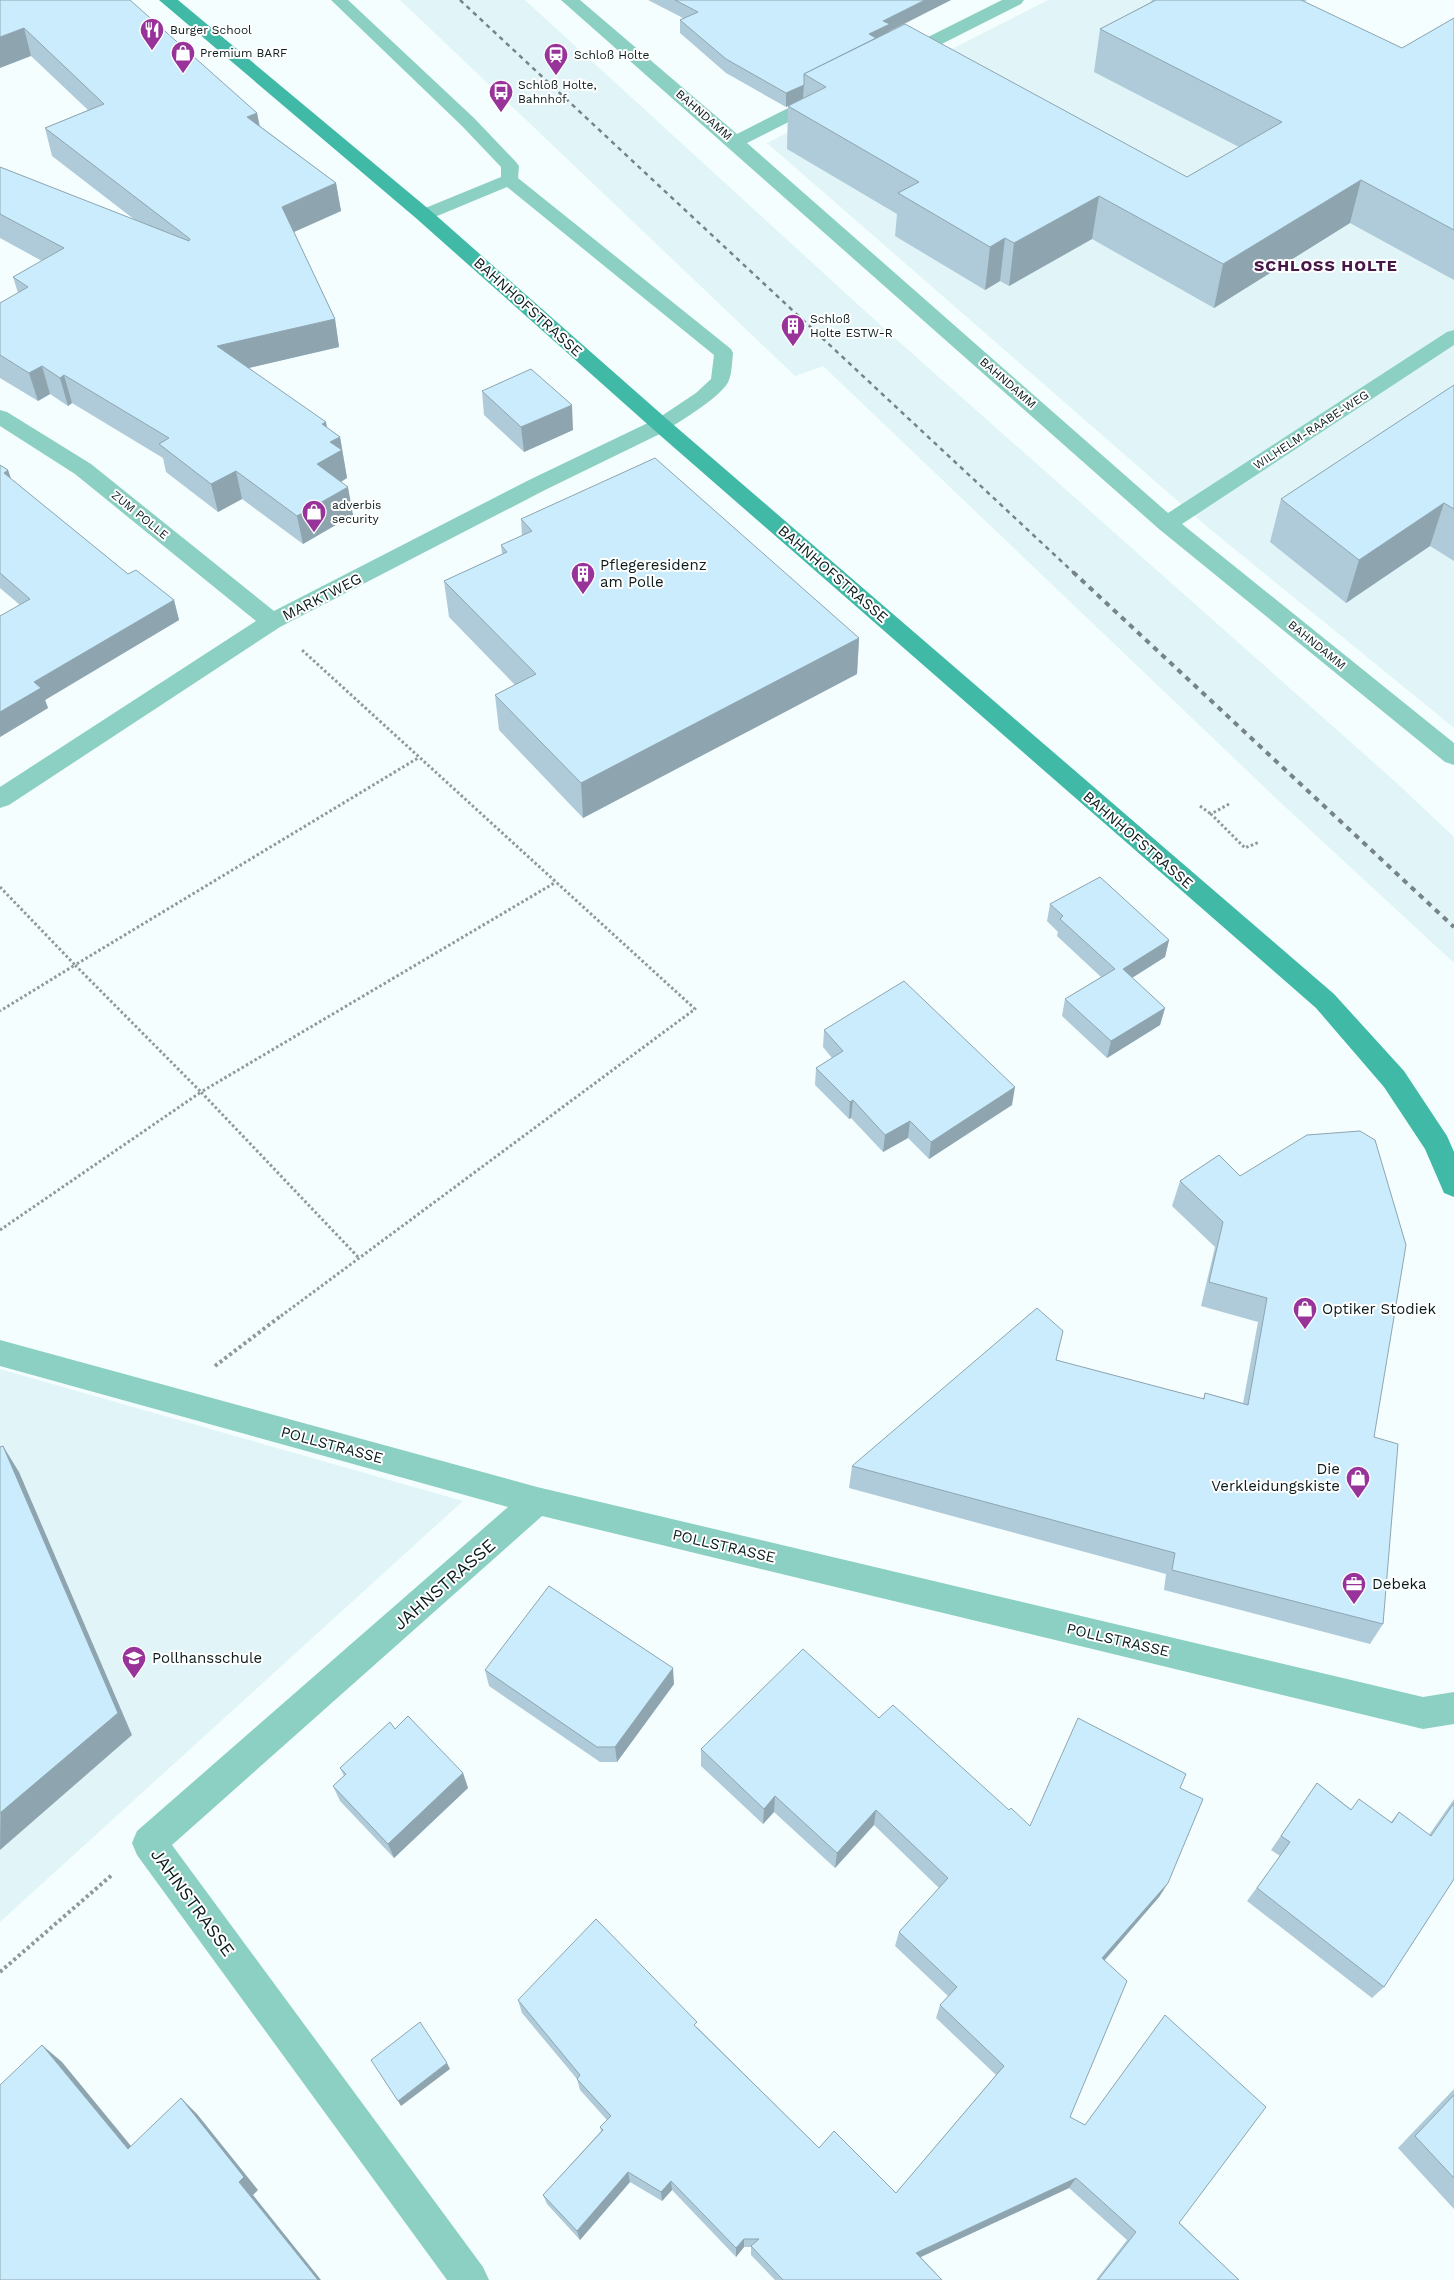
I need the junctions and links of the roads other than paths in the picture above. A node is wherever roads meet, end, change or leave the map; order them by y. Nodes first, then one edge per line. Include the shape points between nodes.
1 (168, 0) edge
2 (338, 0) edge
3 (570, 0) edge
4 (1015, 0) edge
5 (884, 67) edge
6 (840, 89) edge
7 (735, 142) junction
8 (509, 180) junction
9 (424, 215) junction
10 (1454, 336) edge
11 (0, 417) edge
12 (661, 425) junction
13 (1167, 524) junction
14 (272, 622) junction
15 (1454, 756) edge
16 (0, 799) edge
17 (1454, 1185) edge
18 (0, 1353) edge
19 (537, 1501) junction
20 (1454, 1708) edge
21 (470, 2280) edge

1 - 9 street, BAHNHOFSTRASSE
2 - 8 lane via 510,166
3 - 7 street, BAHNDAMM
4 - 5 street
6 - 7 street
7 - 13 street, BAHNDAMM
8 - 9 lane
8 - 12 lane via 724,353 720,381 703,397
9 - 12 street, BAHNHOFSTRASSE
10 - 13 street, WILHELM-RAABE-WEG
11 - 14 street, ZUM POLLE via 82,469
12 - 14 street, MARKTWEG
12 - 17 street, BAHNHOFSTRASSE via 1325,1001 1394,1079 1437,1144
13 - 15 street, BAHNDAMM
14 - 16 street, MARKTWEG
18 - 19 street, POLLSTRASSE
19 - 20 street, POLLSTRASSE via 1423,1713
19 - 21 street, JAHNSTRASSE via 150,1843

